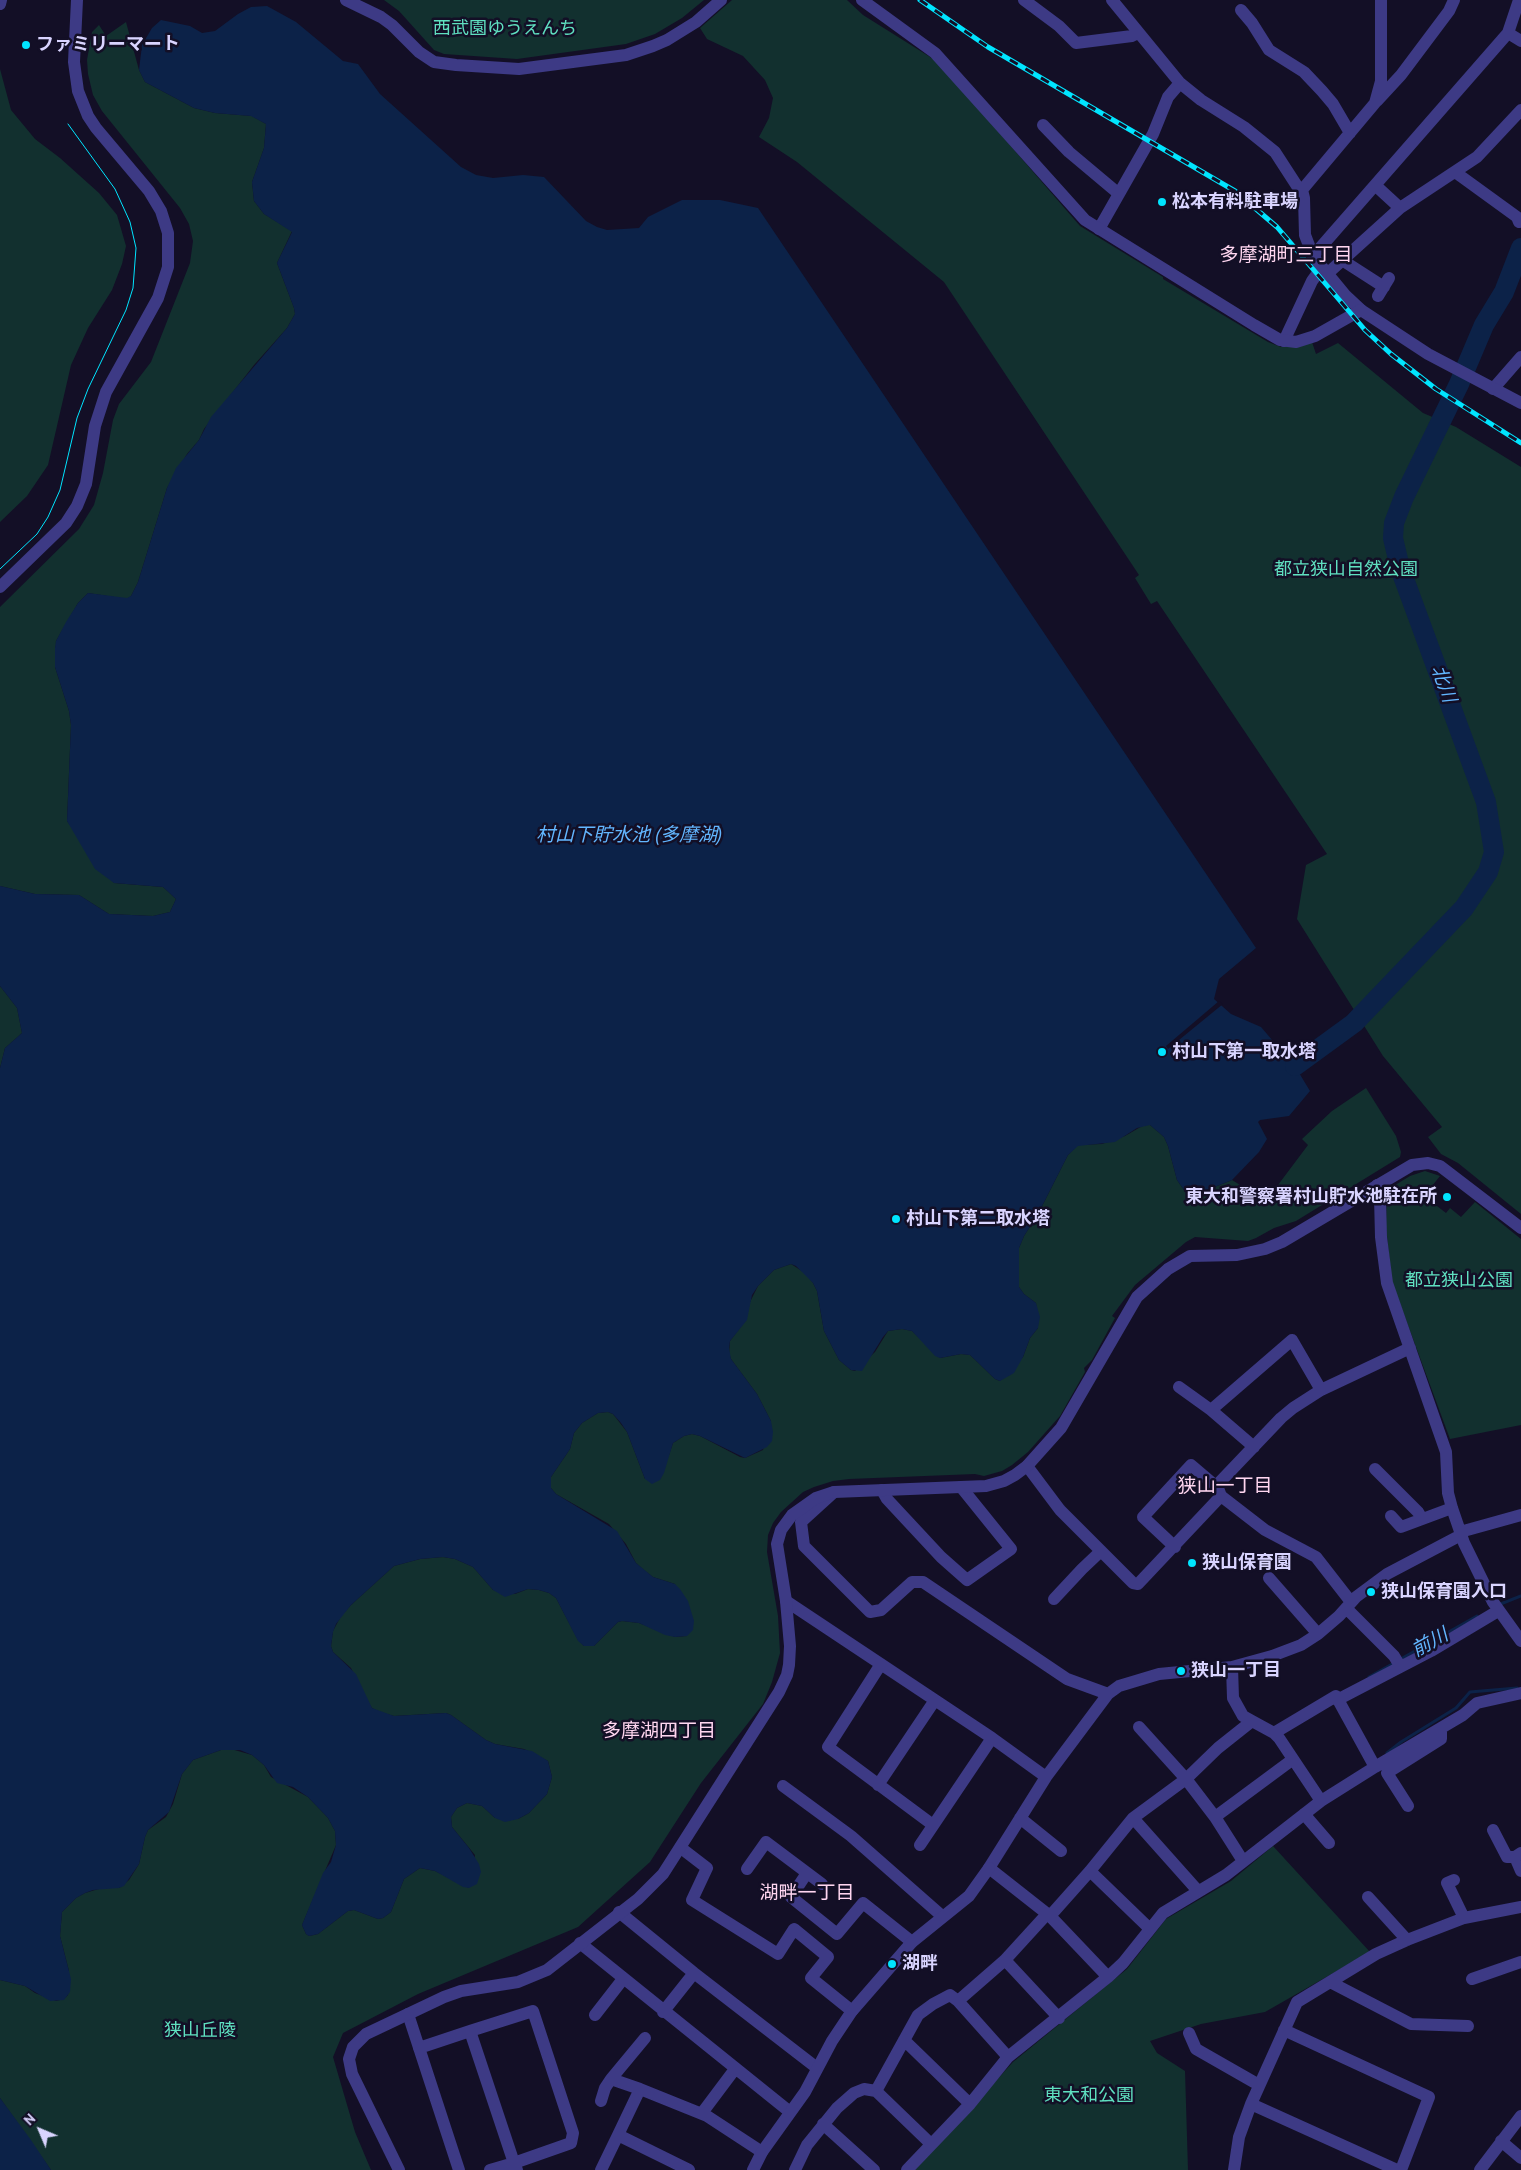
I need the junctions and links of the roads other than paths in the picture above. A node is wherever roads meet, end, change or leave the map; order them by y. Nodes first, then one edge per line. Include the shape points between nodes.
1 (1, 0) edge
2 (77, 0) edge
3 (346, 0) edge
4 (721, 0) edge
5 (862, 0) edge
6 (1024, 0) edge
7 (1112, 0) edge
8 (1381, 0) edge
9 (1454, 0) edge
10 (1519, 0) edge
11 (0, 4) edge
12 (1241, 10) dead end
13 (1138, 33) junction
14 (1508, 33) junction
15 (1521, 41) edge
16 (1180, 83) junction
17 (1376, 103) junction
18 (1521, 110) edge
19 (1043, 125) dead end
20 (1350, 133) junction
21 (1455, 172) junction
22 (1375, 185) junction
23 (1302, 190) junction
24 (1118, 194) junction
25 (1400, 208) junction
26 (1519, 222) dead end
27 (1099, 228) junction
28 (1313, 256) junction
29 (1342, 260) junction
30 (1325, 271) junction
31 (1383, 287) dead end
32 (1361, 310) junction
33 (1284, 341) junction
34 (1521, 357) edge
35 (1493, 388) junction
36 (1521, 403) edge
37 (0, 587) edge
38 (1377, 1185) junction
39 (1521, 1228) edge
40 (1410, 1348) junction
41 (1179, 1386) dead end
42 (1321, 1390) junction
43 (1211, 1410) junction
44 (1254, 1447) junction
45 (1027, 1466) junction
46 (1375, 1469) dead end
47 (961, 1487) junction
48 (882, 1490) junction
49 (834, 1492) junction
50 (1220, 1492) junction
51 (1452, 1508) junction
52 (1521, 1515) edge
53 (1391, 1516) dead end
54 (1422, 1519) junction
55 (1460, 1533) junction
56 (1175, 1546) junction
57 (1101, 1552) junction
58 (1269, 1578) dead end
59 (1054, 1600) dead end
60 (786, 1601) junction
61 (1349, 1605) junction
62 (1496, 1608) junction
63 (1318, 1634) junction
64 (1521, 1641) edge
65 (1398, 1661) junction
66 (881, 1664) junction
67 (1232, 1667) junction
68 (1521, 1693) edge
69 (1108, 1694) junction
70 (935, 1700) junction
71 (1338, 1700) junction
72 (1252, 1721) junction
73 (1139, 1727) dead end
74 (1441, 1728) junction
75 (1274, 1733) junction
76 (992, 1738) junction
77 (1292, 1760) junction
78 (1375, 1766) junction
79 (1046, 1777) junction
80 (1186, 1779) junction
81 (878, 1785) junction
82 (783, 1786) dead end
83 (1322, 1801) junction
84 (1408, 1806) dead end
85 (1304, 1814) junction
86 (1215, 1817) junction
87 (1020, 1818) junction
88 (1133, 1818) junction
89 (934, 1825) junction
90 (1493, 1830) dead end
91 (1329, 1843) dead end
92 (920, 1845) dead end
93 (681, 1848) junction
94 (1061, 1851) dead end
95 (1518, 1855) edge
96 (1243, 1861) junction
97 (989, 1868) junction
98 (747, 1869) dead end
99 (1090, 1871) junction
100 (1521, 1871) edge
101 (807, 1873) junction
102 (1454, 1880) dead end
103 (822, 1884) dead end
104 (1198, 1891) junction
105 (1368, 1897) dead end
106 (1521, 1907) edge
107 (619, 1912) junction
108 (1048, 1915) junction
109 (942, 1916) junction
110 (1464, 1918) junction
111 (1149, 1928) junction
112 (1407, 1940) junction
113 (912, 1942) junction
114 (580, 1944) junction
115 (1005, 1960) junction
116 (1521, 1962) edge
117 (694, 1973) junction
118 (1108, 1977) junction
119 (623, 1979) junction
120 (1472, 1979) dead end
121 (1330, 1982) junction
122 (958, 2001) junction
123 (852, 2011) junction
124 (663, 2012) junction
125 (408, 2014) junction
126 (595, 2015) dead end
127 (1058, 2018) junction
128 (1468, 2026) dead end
129 (1284, 2030) junction
130 (470, 2031) junction
131 (1188, 2033) dead end
132 (645, 2038) dead end
133 (904, 2040) junction
134 (419, 2048) junction
135 (1008, 2057) junction
136 (817, 2068) junction
137 (735, 2069) junction
138 (611, 2079) junction
139 (1259, 2085) junction
140 (640, 2089) junction
141 (876, 2091) junction
142 (601, 2101) dead end
143 (970, 2104) junction
144 (1250, 2104) junction
145 (790, 2112) junction
146 (702, 2113) junction
147 (1521, 2116) edge
148 (823, 2124) junction
149 (618, 2135) junction
150 (1501, 2141) junction
151 (931, 2144) junction
152 (762, 2152) junction
153 (1521, 2158) edge
154 (516, 2166) edge
155 (672, 2166) edge
156 (400, 2170) edge
157 (459, 2170) edge
158 (490, 2170) edge
159 (601, 2170) edge
160 (689, 2170) edge
161 (753, 2170) edge
162 (794, 2170) edge
163 (874, 2170) edge
164 (907, 2170) edge
165 (1234, 2170) edge
166 (1399, 2170) edge
167 (1480, 2170) edge

1 - 11 street
2 - 37 street via 74,62 82,104 96,128 155,200 168,233 169,255 158,298 106,392 96,426 86,484 77,506 66,523
3 - 4 street via 381,17 434,62 519,68 626,55 653,46 696,22
5 - 27 street via 935,53 1066,200 1085,220
6 - 13 street via 1076,43
7 - 13 street
8 - 17 street via 1381,81
9 - 17 street via 1401,75
10 - 14 street
12 - 20 street via 1269,50 1304,72 1322,91
13 - 16 street
14 - 15 street
14 - 22 street
16 - 23 street via 1270,146
16 - 24 street via 1168,97 1153,134
17 - 20 street
18 - 21 street via 1488,147
19 - 24 street via 1068,152
20 - 23 street
21 - 25 street
21 - 26 street via 1517,217
22 - 25 street
22 - 28 street
23 - 28 street via 1305,234
24 - 27 street
25 - 29 street
27 - 33 street
28 - 30 street
29 - 30 street
29 - 31 street
30 - 32 street
30 - 33 street via 1312,281
32 - 33 street via 1308,339
32 - 35 street via 1428,354
34 - 35 street
35 - 36 street
38 - 39 street via 1412,1165 1435,1164
38 - 40 street via 1387,1283
38 - 45 street via 1266,1249 1237,1255 1190,1256 1181,1259 1151,1283 1136,1297 1061,1428
40 - 42 street
40 - 51 street via 1446,1452
41 - 43 street
42 - 43 street via 1292,1340
42 - 44 street via 1281,1418
43 - 44 street
44 - 50 street via 1223,1478
45 - 47 street via 996,1484
45 - 57 street via 1060,1510
46 - 54 street
47 - 48 street
47 - 48 street via 1011,1549 967,1580 934,1550
48 - 49 street
49 - 60 street via 805,1504 781,1530 776,1550
49 - 69 street via 801,1522 804,1546 870,1612 881,1610 912,1582 923,1582 1067,1680
50 - 56 street
50 - 56 street via 1191,1465 1143,1517
50 - 61 street via 1266,1530 1316,1558
51 - 54 street
51 - 55 street
52 - 55 street
53 - 54 street via 1401,1527
55 - 61 street via 1387,1574
55 - 62 street
56 - 57 street via 1138,1584 1133,1583
57 - 59 street
58 - 63 street
60 - 66 street
60 - 93 street via 790,1655 783,1684
61 - 63 street
61 - 65 street
62 - 64 street
62 - 65 street via 1431,1651
63 - 67 street via 1301,1645
65 - 71 street
66 - 70 street
66 - 81 street via 828,1748
67 - 69 street via 1158,1674 1119,1686
67 - 72 street via 1233,1698 1244,1716
68 - 74 street via 1477,1703
69 - 79 street
70 - 76 street
70 - 81 street
71 - 75 street via 1336,1696
71 - 78 street
72 - 75 street
72 - 80 street
73 - 80 street
74 - 78 street
74 - 84 street via 1441,1739 1387,1773
75 - 77 street
76 - 79 street
76 - 89 street
77 - 83 street
77 - 86 street
78 - 83 street
79 - 87 street
80 - 86 street
80 - 88 street
81 - 89 street
82 - 109 street via 851,1836
83 - 85 street
85 - 91 street
85 - 96 street
86 - 96 street
87 - 94 street
87 - 97 street
88 - 99 street
88 - 104 street
89 - 92 street
90 - 95 street via 1506,1857
93 - 107 street via 653,1885
93 - 123 street via 707,1868 692,1900 778,1954 794,1929 828,1957 811,1978
95 - 100 street
96 - 104 street
97 - 108 street
97 - 109 street via 969,1896
98 - 101 street via 766,1842
99 - 108 street
99 - 111 street
101 - 103 street
101 - 113 street via 791,1897 837,1934 863,1903
102 - 110 street via 1447,1883
104 - 111 street via 1163,1913
105 - 112 street
106 - 110 street
107 - 114 street
107 - 117 street
108 - 115 street
108 - 118 street
109 - 113 street
110 - 112 street
111 - 118 street via 1123,1963
112 - 121 street via 1376,1954
113 - 123 street
114 - 119 street
114 - 125 street via 538,1975 518,1982 461,1991
115 - 122 street
115 - 127 street
116 - 120 street
117 - 124 street
117 - 136 street
118 - 127 street
119 - 124 street
119 - 126 street
121 - 128 street via 1411,2024
121 - 129 street via 1297,2002
122 - 133 street via 950,1995 933,2004 918,2015
122 - 135 street
123 - 136 street
124 - 137 street
125 - 134 street
125 - 156 street via 366,2034 353,2048 349,2059 352,2074
127 - 135 street
129 - 139 street
129 - 166 street via 1429,2097
130 - 134 street
130 - 154 street
130 - 154 street via 533,2011 573,2133 570,2143
131 - 139 street via 1196,2049
132 - 138 street
133 - 141 street
133 - 143 street
134 - 157 street
135 - 143 street
136 - 145 street
137 - 145 street
137 - 146 street
138 - 140 street
138 - 142 street
139 - 144 street
140 - 146 street
140 - 149 street
141 - 148 street via 864,2089 854,2093
141 - 151 street
143 - 151 street
144 - 165 street via 1239,2137
144 - 166 street
145 - 152 street
146 - 152 street
147 - 150 street
148 - 162 street
148 - 163 street
149 - 155 street
149 - 159 street
150 - 153 street
150 - 167 street
151 - 164 street
152 - 161 street
154 - 158 street
155 - 160 street

